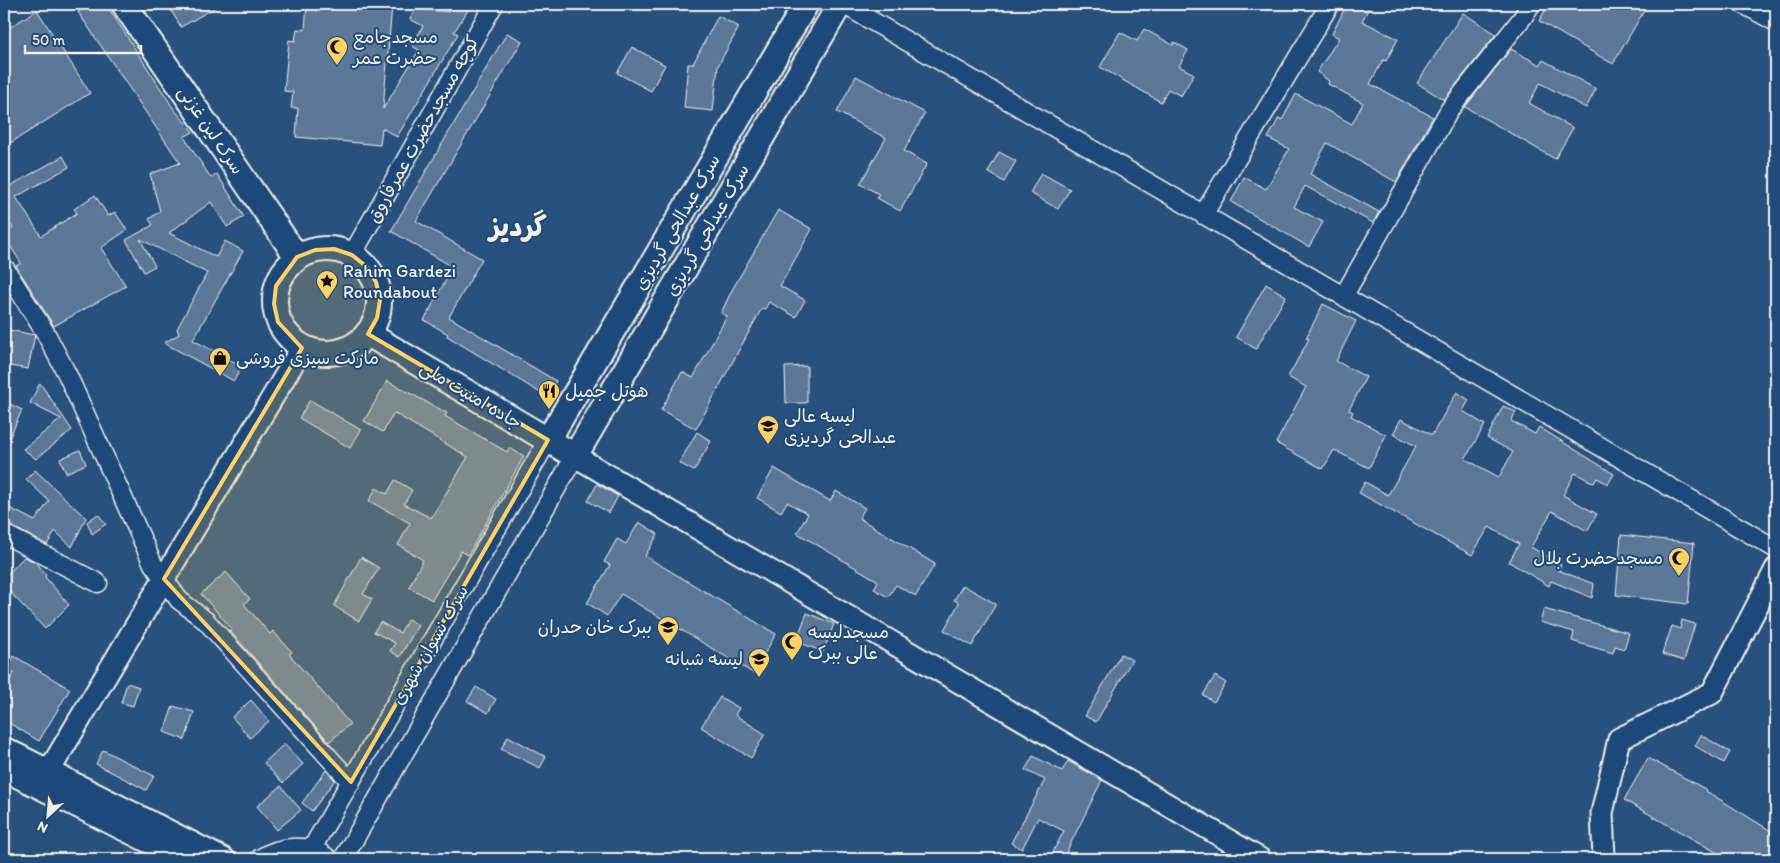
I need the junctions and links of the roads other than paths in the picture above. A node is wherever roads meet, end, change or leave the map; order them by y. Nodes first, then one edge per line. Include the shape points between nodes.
1 (124, 4) edge
2 (494, 4) edge
3 (806, 4) edge
4 (842, 4) edge
5 (1330, 4) edge
6 (1531, 4) edge
7 (1743, 4) edge
8 (1776, 22) edge
9 (1204, 215) junction
10 (352, 255) junction
11 (297, 257) junction
12 (4, 267) edge
13 (1343, 297) junction
14 (368, 334) junction
15 (302, 348) junction
16 (548, 440) junction
17 (575, 456) junction
18 (4, 534) edge
19 (1776, 549) edge
20 (1775, 572) edge
21 (164, 579) junction
22 (98, 583) dead end
23 (4, 748) edge
24 (4, 770) edge
25 (50, 771) junction
26 (351, 782) junction
27 (312, 850) junction
28 (183, 859) edge
29 (224, 859) edge
30 (258, 859) edge
31 (329, 859) edge
32 (343, 859) edge
33 (1260, 859) edge
34 (1604, 859) edge

1 - 11 main road, سرک لین غزنی
2 - 10 street, کوچه مسجدحضرت عمرفاروق
3 - 16 main road, سرک عبدالحی گردیزی
4 - 9 street
4 - 17 main road, سرک عبدلحی گردیزی
5 - 9 street
6 - 13 street via 1450,109
7 - 8 street
9 - 13 street
10 - 11 main road via 334,249 315,250
10 - 14 main road via 367,267 376,282 380,300 377,318
11 - 15 main road via 284,270 276,286 274,304 278,322 288,337
12 - 21 street via 68,376 153,564
13 - 19 street
14 - 15 main road via 355,346 338,353
14 - 16 main road, جاده امنیت ملی
15 - 21 street
16 - 17 main road, جاده امنیت ملی
16 - 26 street, سرک نسوان شهری
17 - 32 street, سرک نسوان شهری
17 - 33 street
18 - 22 street
20 - 34 street via 1712,693 1619,740 1602,813
21 - 25 street
21 - 26 street via 179,600 206,621
23 - 25 street
24 - 28 street
25 - 29 street
26 - 27 street, سرک نسوان شهری
27 - 30 street via 294,847 276,850
27 - 31 street

